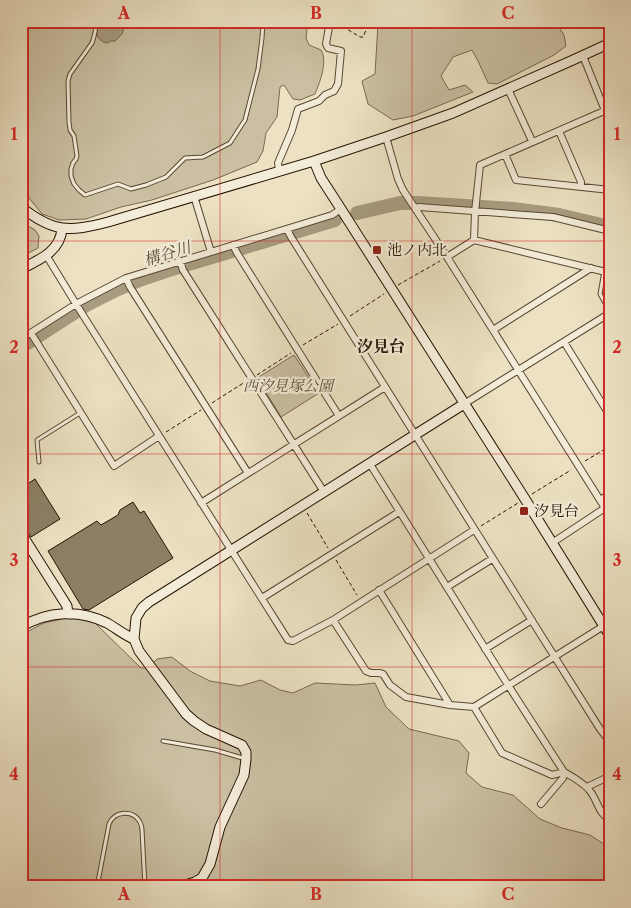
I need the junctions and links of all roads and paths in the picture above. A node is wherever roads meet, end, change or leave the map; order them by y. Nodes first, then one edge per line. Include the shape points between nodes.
1 (98, 21) edge
2 (263, 21) edge
3 (330, 21) edge
4 (335, 21) edge
5 (370, 21) edge
6 (610, 43) edge
7 (583, 56) junction
8 (508, 89) junction
9 (604, 111) junction
10 (610, 123) edge
11 (559, 130) junction
12 (386, 137) junction
13 (532, 141) junction
14 (505, 154) junction
15 (314, 161) junction
16 (279, 171) junction
17 (581, 187) junction
18 (610, 190) edge
19 (194, 196) junction
20 (413, 204) junction
21 (21, 207) edge
22 (341, 209) junction
23 (475, 209) junction
24 (62, 228) junction
25 (610, 231) edge
26 (288, 232) junction
27 (474, 240) junction
28 (235, 248) junction
29 (212, 252) junction
30 (46, 255) junction
31 (447, 256) junction
32 (181, 265) junction
33 (591, 268) junction
34 (21, 270) edge
35 (607, 272) edge
36 (128, 282) junction
37 (78, 308) junction
38 (610, 312) edge
39 (493, 330) junction
40 (31, 333) junction
41 (21, 339) edge
42 (564, 342) junction
43 (518, 370) junction
44 (385, 387) junction
45 (464, 404) junction
46 (80, 412) junction
47 (339, 416) junction
48 (610, 416) edge
49 (416, 434) junction
50 (160, 436) junction
51 (293, 444) junction
52 (610, 446) edge
53 (39, 462) dead end
54 (370, 464) junction
55 (578, 466) junction
56 (248, 473) junction
57 (324, 492) junction
58 (610, 494) edge
59 (524, 499) junction
60 (600, 500) junction
61 (201, 502) junction
62 (605, 508) junction
63 (399, 512) junction
64 (610, 516) edge
65 (474, 530) junction
66 (21, 533) edge
67 (552, 543) junction
68 (231, 551) junction
69 (429, 559) junction
70 (492, 559) junction
71 (447, 588) junction
72 (379, 590) junction
73 (262, 598) junction
74 (68, 614) junction
75 (333, 620) junction
76 (532, 620) junction
77 (607, 624) edge
78 (21, 627) edge
79 (610, 636) edge
80 (134, 639) junction
81 (486, 649) junction
82 (554, 656) junction
83 (508, 685) junction
84 (450, 705) junction
85 (474, 707) junction
86 (163, 741) dead end
87 (610, 742) edge
88 (246, 759) junction
89 (564, 772) junction
90 (610, 776) edge
91 (588, 787) junction
92 (541, 804) dead end
93 (610, 820) edge
94 (96, 887) edge
95 (145, 887) edge
96 (179, 887) edge

1 - 2 lane via 92,43 68,81 70,130 78,156 71,176 84,195 118,184 131,189 146,185 166,177 185,158 203,157 230,142 245,120 258,69
3 - 16 street via 326,44 328,48 341,51 338,84 334,91 319,101 298,109 278,163
4 - 5 path via 363,37
6 - 7 street
7 - 8 street
7 - 9 street
8 - 12 street
8 - 13 street
9 - 10 street
9 - 11 street
11 - 13 street
11 - 17 street
12 - 15 street
12 - 20 street via 398,178
13 - 14 street
14 - 17 street via 516,180
14 - 23 street via 480,165
15 - 16 street
15 - 22 street
16 - 19 street
17 - 18 street
19 - 24 street via 101,224
19 - 29 street
20 - 23 street via 419,207
20 - 31 street
21 - 24 street via 37,219
22 - 26 street
22 - 45 street
23 - 25 street via 554,217
23 - 27 street
24 - 30 street via 59,242
26 - 28 street
26 - 44 street
27 - 31 street
27 - 33 street
28 - 29 street
28 - 47 street
29 - 32 street
30 - 34 street
30 - 37 street
31 - 39 street
32 - 36 street
32 - 51 street
33 - 35 street
33 - 39 street
35 - 38 lane via 600,294
36 - 37 street
36 - 56 street
37 - 40 street
37 - 50 street
38 - 42 street
39 - 43 street
40 - 41 street
40 - 46 street
42 - 43 street
42 - 48 street
43 - 45 street
43 - 55 street
44 - 47 street
44 - 49 street
45 - 49 street
45 - 59 street
46 - 50 street via 114,466
46 - 53 lane via 37,440
47 - 51 street
49 - 54 street
49 - 65 street
50 - 61 street
51 - 56 street
51 - 57 street
52 - 55 path
54 - 57 street
54 - 63 street
55 - 59 path
55 - 60 street
56 - 61 street
57 - 68 street
58 - 60 street
59 - 65 path
59 - 67 street
60 - 62 street
61 - 68 street
62 - 64 street
62 - 67 street
63 - 69 street
63 - 73 street
65 - 69 street
65 - 70 street
66 - 74 street via 67,606
67 - 77 street
68 - 73 street
68 - 80 street via 142,608 134,623
69 - 71 street
69 - 72 street
70 - 71 street
70 - 76 street
71 - 81 street
72 - 75 street
72 - 84 street
73 - 75 street via 288,640 293,641
74 - 78 street via 55,614
74 - 80 street via 96,619
75 - 84 street via 366,671 383,674 390,686 406,697
76 - 81 street
76 - 82 street
77 - 79 street
77 - 82 street
80 - 88 street via 139,651 186,714 206,729 242,745
81 - 83 street
82 - 83 street
82 - 87 street
83 - 85 street
83 - 89 street
84 - 85 street
85 - 89 street via 502,753 552,775
86 - 88 lane
88 - 96 street via 244,775 220,827 210,864 202,878
89 - 91 street
89 - 92 street via 563,778
90 - 91 street
91 - 93 street via 600,811
94 - 95 lane via 110,818 128,813 140,821

